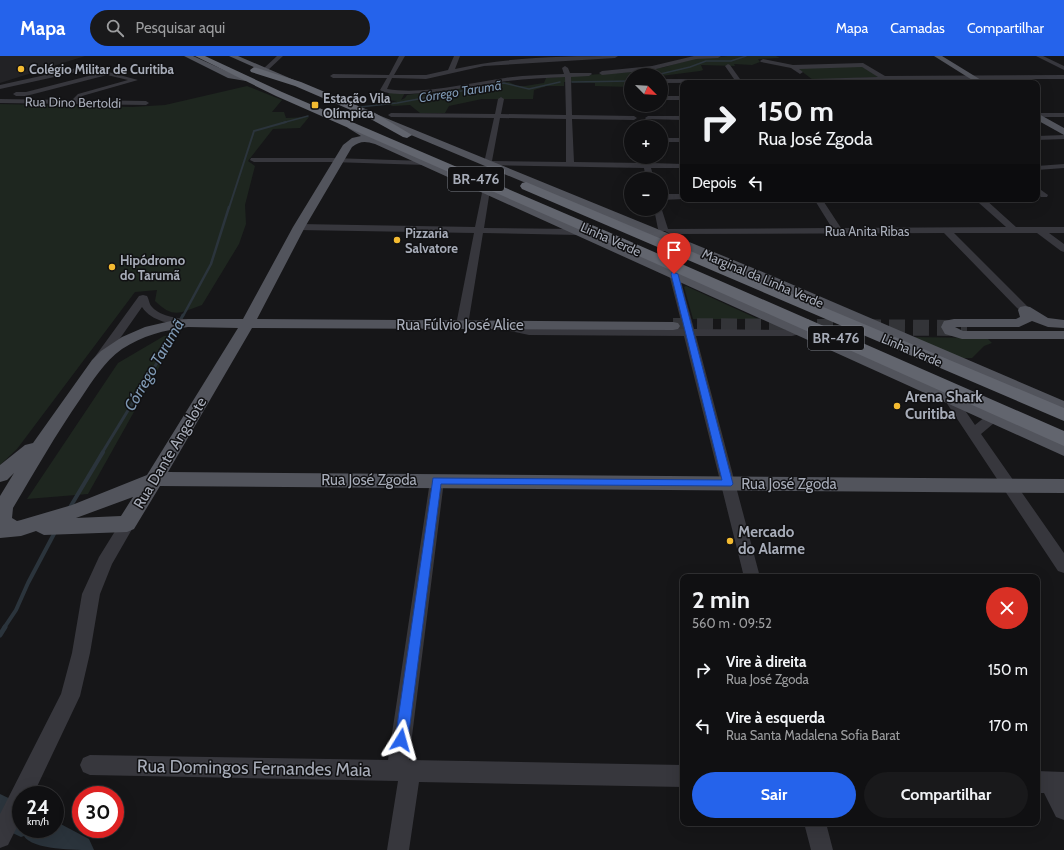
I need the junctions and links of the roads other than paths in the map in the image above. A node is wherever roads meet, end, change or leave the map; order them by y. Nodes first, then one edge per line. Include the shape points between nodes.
1 (188, 56) edge
2 (199, 56) edge
3 (221, 56) edge
4 (232, 56) edge
5 (280, 56) edge
6 (402, 56) edge
7 (457, 56) edge
8 (615, 56) edge
9 (718, 56) edge
10 (937, 56) edge
11 (1039, 56) edge
12 (571, 57) edge
13 (565, 58) edge
14 (511, 59) edge
15 (763, 61) dead end
16 (728, 66) dead end
17 (268, 67) junction
18 (792, 67) junction
19 (1064, 68) edge
20 (451, 71) junction
21 (109, 73) junction
22 (602, 73) dead end
23 (589, 74) dead end
24 (333, 76) dead end
25 (568, 76) junction
26 (390, 77) junction
27 (884, 78) junction
28 (974, 78) junction
29 (1064, 78) edge
30 (246, 79) junction
31 (738, 80) edge
32 (811, 80) edge
33 (862, 80) edge
34 (977, 80) edge
35 (668, 81) edge
36 (680, 81) edge
37 (298, 84) junction
38 (0, 88) edge
39 (668, 98) edge
40 (680, 98) edge
41 (75, 99) junction
42 (500, 100) dead end
43 (0, 101) edge
44 (146, 103) dead end
45 (633, 112) edge
46 (371, 115) junction
47 (391, 115) dead end
48 (1040, 115) edge
49 (1064, 115) edge
50 (497, 116) junction
51 (568, 117) junction
52 (1040, 117) edge
53 (634, 118) joint
54 (648, 118) dead end
55 (680, 118) edge
56 (349, 125) junction
57 (1064, 132) edge
58 (1064, 137) edge
59 (1040, 138) edge
60 (668, 140) edge
61 (680, 140) edge
62 (377, 141) junction
63 (348, 145) junction
64 (485, 159) junction
65 (254, 160) dead end
66 (338, 161) junction
67 (425, 162) junction
68 (515, 164) junction
69 (570, 164) junction
70 (647, 166) junction
71 (680, 166) edge
72 (1064, 166) edge
73 (502, 168) junction
74 (1040, 168) edge
75 (648, 172) edge
76 (486, 190) junction
77 (1040, 192) edge
78 (1044, 195) dead end
79 (668, 197) edge
80 (680, 197) edge
81 (820, 202) edge
82 (982, 202) edge
83 (661, 216) edge
84 (299, 228) junction
85 (478, 230) junction
86 (946, 230) junction
87 (1014, 230) junction
88 (1039, 230) junction
89 (1064, 230) edge
90 (839, 231) junction
91 (578, 232) junction
92 (667, 233) junction
93 (608, 237) junction
94 (1064, 249) edge
95 (640, 259) junction
96 (674, 274) junction
97 (765, 278) junction
98 (801, 302) junction
99 (1025, 310) junction
100 (172, 322) junction
101 (248, 323) junction
102 (1064, 324) edge
103 (462, 325) junction
104 (683, 327) junction
105 (966, 328) tunnel mouth
106 (1064, 329) edge
107 (792, 333) dead end
108 (1064, 335) edge
109 (97, 363) junction
110 (950, 399) junction
111 (1064, 407) edge
112 (1064, 415) edge
113 (993, 418) junction
114 (50, 430) junction
115 (974, 433) junction
116 (1064, 439) edge
117 (1064, 450) edge
118 (0, 475) edge
119 (155, 479) junction
120 (437, 481) junction
121 (728, 484) junction
122 (1010, 486) junction
123 (1064, 486) edge
124 (74, 518) junction
125 (127, 524) junction
126 (12, 529) edge
127 (1064, 566) edge
128 (751, 574) edge
129 (90, 766) dead end
130 (404, 771) junction
131 (680, 776) edge
132 (1050, 782) edge
133 (26, 786) edge
134 (1064, 809) edge
135 (12, 814) edge
136 (816, 826) edge
137 (0, 837) edge
138 (398, 850) edge
139 (822, 850) edge

1 - 30 main road, Linha Verde via 231,76
2 - 30 highway, Linha Verde / BR-476
3 - 37 highway, Linha Verde / BR-476 via 261,73
4 - 17 main road, Linha Verde via 256,66
5 - 17 street
6 - 26 street
7 - 20 street
8 - 12 street
9 - 22 street via 692,58 644,70
10 - 28 main road
11 - 19 street
12 - 13 street
12 - 25 street via 572,72
13 - 14 street
13 - 25 street via 565,72
14 - 20 street
15 - 18 street
16 - 31 street
17 - 37 main road, Linha Verde
18 - 27 street via 863,65
18 - 32 street
20 - 26 street via 426,76
21 - 38 street via 82,68
21 - 38 street via 26,94
21 - 41 street via 134,80
23 - 25 street
24 - 26 street
25 - 26 street via 504,80 426,91 384,91 382,88
25 - 51 street
27 - 28 street
27 - 33 street
28 - 29 street
28 - 34 main road
30 - 56 highway, Linha Verde / BR-476
35 - 36 street
37 - 46 highway, Linha Verde / BR-476
39 - 40 street
41 - 43 street, Rua Dino Bertoldi
41 - 44 street, Rua Dino Bertoldi
42 - 50 street
45 - 53 street
46 - 64 main road, Marginal da Linha Verde
46 - 98 highway, Linha Verde / BR-476 via 402,133
47 - 50 street
48 - 49 street
50 - 51 street
50 - 64 street
51 - 53 street
51 - 69 street
52 - 57 main road
54 - 55 street
56 - 62 main road
56 - 63 main road, Rua Dante Angelote via 352,135
56 - 93 highway, Linha Verde / BR-476
58 - 59 street
60 - 61 street
62 - 63 main road via 361,138
62 - 67 main road
63 - 66 main road, Rua Dante Angelote
64 - 68 street
64 - 73 main road, Marginal da Linha Verde
65 - 66 street
66 - 67 street
66 - 84 main road, Rua Dante Angelote
67 - 76 main road
68 - 69 street
68 - 73 street
69 - 70 street
70 - 71 street
70 - 75 street
72 - 74 street
73 - 92 main road, Marginal da Linha Verde via 647,229
76 - 85 street
76 - 91 main road
77 - 78 street
79 - 80 street
81 - 90 street
82 - 87 street
83 - 92 street
84 - 85 street
84 - 101 main road, Rua Dante Angelote
85 - 91 street
85 - 103 street
86 - 87 street, Rua Anita Ribas
86 - 90 street, Rua Anita Ribas
86 - 99 street
87 - 88 street, Rua Anita Ribas
88 - 89 street, Rua Anita Ribas
88 - 94 street
90 - 92 street, Rua Anita Ribas
91 - 95 main road
92 - 97 main road, Marginal da Linha Verde
93 - 95 highway
93 - 116 highway, Linha Verde / BR-476
95 - 96 main road
96 - 104 street
96 - 110 main road
97 - 98 highway
97 - 111 main road, Marginal da Linha Verde
98 - 112 highway, Linha Verde / BR-476
99 - 102 main road via 1038,320
99 - 108 main road via 1026,320 1019,323 954,323 948,327 956,334 962,335
100 - 101 main road, Rua Fúlvio José Alice
100 - 109 main road, Rua Fúlvio José Alice via 131,337 113,348
100 - 109 street via 151,312 143,298
101 - 103 main road, Rua Fúlvio José Alice
101 - 119 main road, Rua Dante Angelote
103 - 104 main road, Rua Fúlvio José Alice
104 - 107 street
104 - 121 street
105 - 106 main road
109 - 114 main road, Rua Fúlvio José Alice
110 - 113 main road
110 - 115 street
113 - 115 street
113 - 117 main road
114 - 118 main road
114 - 126 main road via 1,511 2,520
115 - 122 street
119 - 120 main road, Rua José Zgoda
119 - 124 main road
119 - 125 main road, Rua Dante Angelote
120 - 121 main road, Rua José Zgoda
120 - 130 street
121 - 122 main road, Rua José Zgoda
121 - 128 street
122 - 123 main road, Rua José Zgoda
122 - 127 street
124 - 125 main road
124 - 126 main road
125 - 133 street, Rua Dante Angelote via 97,578 91,594 81,653 70,696
129 - 130 street, Rua Domingos Fernandes Maia
130 - 131 street, Rua Domingos Fernandes Maia
130 - 138 street
132 - 134 street
135 - 137 street, Rua Dante Angelote
136 - 139 street

